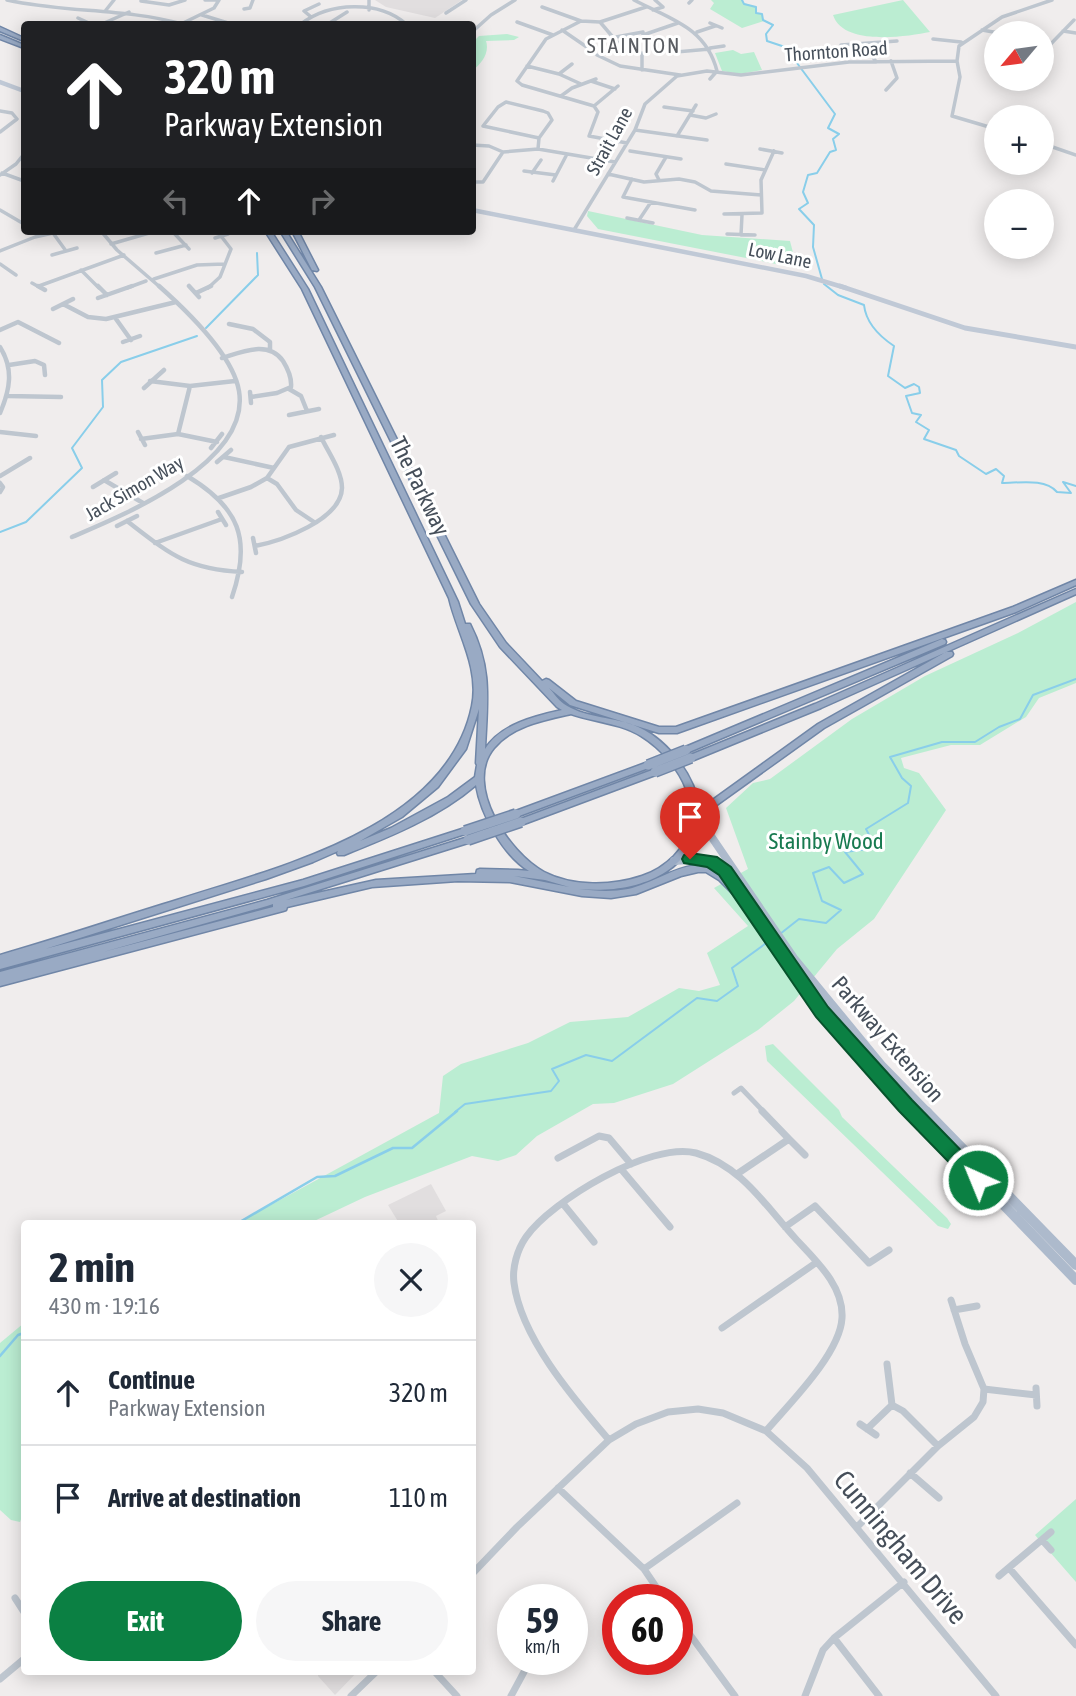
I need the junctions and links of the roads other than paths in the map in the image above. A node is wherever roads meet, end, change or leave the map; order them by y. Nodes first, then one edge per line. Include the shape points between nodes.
1 (7, 0) edge
2 (33, 0) edge
3 (114, 0) edge
4 (185, 0) edge
5 (205, 0) edge
6 (219, 0) edge
7 (253, 0) edge
8 (369, 0) edge
9 (466, 0) edge
10 (515, 0) edge
11 (634, 0) edge
12 (655, 0) edge
13 (1052, 0) edge
14 (141, 1) edge
15 (321, 4) dead end
16 (460, 4) junction
17 (27, 5) junction
18 (467, 6) dead end
19 (542, 7) dead end
20 (646, 7) junction
21 (244, 9) dead end
22 (106, 10) junction
23 (369, 10) junction
24 (653, 10) junction
25 (130, 12) junction
26 (347, 12) dead end
27 (456, 13) dead end
28 (202, 15) junction
29 (310, 16) junction
30 (79, 18) dead end
31 (1074, 20) dead end
32 (85, 21) edge
33 (109, 21) edge
34 (169, 21) edge
35 (189, 21) edge
36 (222, 21) edge
37 (304, 21) edge
38 (333, 21) edge
39 (404, 21) edge
40 (581, 21) junction
41 (517, 22) dead end
42 (600, 22) junction
43 (678, 23) junction
44 (710, 23) dead end
45 (715, 26) junction
46 (476, 28) edge
47 (722, 28) dead end
48 (0, 29) edge
49 (562, 30) junction
50 (982, 30) joint
51 (1063, 31) junction
52 (696, 32) junction
53 (1076, 33) edge
54 (553, 35) junction
55 (0, 37) edge
56 (21, 39) edge
57 (933, 39) dead end
58 (897, 41) dead end
59 (1054, 42) edge
60 (962, 43) junction
61 (865, 44) junction
62 (21, 46) edge
63 (724, 46) dead end
64 (841, 46) dead end
65 (710, 48) junction
66 (676, 52) dead end
67 (642, 53) dead end
68 (614, 56) dead end
69 (603, 58) junction
70 (891, 61) junction
71 (957, 61) junction
72 (876, 62) junction
73 (572, 64) dead end
74 (527, 66) junction
75 (642, 70) junction
76 (717, 71) junction
77 (559, 74) junction
78 (681, 75) junction
79 (710, 79) dead end
80 (0, 83) edge
81 (581, 84) junction
82 (21, 90) edge
83 (886, 90) dead end
84 (561, 96) junction
85 (696, 105) dead end
86 (593, 106) junction
87 (664, 107) dead end
88 (0, 111) edge
89 (691, 113) junction
90 (716, 114) dead end
91 (984, 125) edge
92 (635, 130) junction
93 (0, 132) edge
94 (677, 136) junction
95 (539, 138) junction
96 (707, 141) dead end
97 (627, 143) junction
98 (476, 145) edge
99 (1054, 147) edge
100 (538, 149) junction
101 (760, 149) dead end
102 (630, 151) dead end
103 (503, 152) junction
104 (774, 152) junction
105 (782, 153) dead end
106 (1076, 155) edge
107 (566, 156) junction
108 (666, 157) junction
109 (21, 158) edge
110 (730, 158) dead end
111 (681, 159) dead end
112 (541, 160) dead end
113 (615, 162) junction
114 (765, 170) junction
115 (524, 171) dead end
116 (532, 173) junction
117 (1, 174) edge
118 (608, 174) junction
119 (556, 175) junction
120 (632, 179) junction
121 (21, 180) edge
122 (659, 180) junction
123 (553, 181) dead end
124 (21, 182) edge
125 (476, 182) edge
126 (18, 184) dead end
127 (761, 195) junction
128 (651, 202) junction
129 (6, 207) dead end
130 (0, 210) edge
131 (695, 210) dead end
132 (476, 211) edge
133 (724, 214) dead end
134 (742, 215) junction
135 (627, 218) dead end
136 (21, 220) edge
137 (639, 220) junction
138 (653, 223) dead end
139 (573, 230) junction
140 (727, 234) dead end
141 (44, 235) edge
142 (54, 235) edge
143 (104, 235) edge
144 (133, 235) edge
145 (176, 235) edge
146 (224, 235) edge
147 (270, 235) edge
148 (286, 235) edge
149 (297, 235) edge
150 (741, 235) junction
151 (755, 235) dead end
152 (221, 236) junction
153 (35, 237) joint
154 (215, 237) dead end
155 (111, 244) junction
156 (77, 248) dead end
157 (0, 251) edge
158 (66, 251) junction
159 (156, 253) dead end
160 (52, 255) dead end
161 (124, 255) junction
162 (0, 264) edge
163 (224, 264) junction
164 (16, 266) dead end
165 (8, 270) junction
166 (81, 270) junction
167 (16, 275) dead end
168 (153, 279) junction
169 (146, 281) dead end
170 (32, 283) dead end
171 (39, 286) junction
172 (189, 286) dead end
173 (45, 290) dead end
174 (107, 295) junction
175 (98, 298) dead end
176 (73, 299) dead end
177 (176, 302) junction
178 (63, 304) junction
179 (53, 309) dead end
180 (234, 318) dead end
181 (116, 319) junction
182 (229, 324) junction
183 (225, 328) dead end
184 (0, 330) edge
185 (340, 330) junction
186 (140, 336) dead end
187 (131, 340) junction
188 (123, 342) dead end
189 (60, 343) dead end
190 (1076, 346) edge
191 (0, 348) edge
192 (270, 349) junction
193 (222, 358) junction
194 (9, 365) junction
195 (164, 370) dead end
196 (45, 375) dead end
197 (10, 380) junction
198 (0, 381) edge
199 (150, 381) junction
200 (236, 381) junction
201 (190, 386) junction
202 (144, 388) dead end
203 (289, 388) junction
204 (8, 396) junction
205 (61, 397) dead end
206 (251, 398) dead end
207 (319, 409) dead end
208 (307, 411) junction
209 (0, 413) edge
210 (289, 415) dead end
211 (0, 432) edge
212 (138, 432) dead end
213 (178, 434) junction
214 (222, 435) dead end
215 (334, 435) dead end
216 (36, 436) dead end
217 (321, 437) junction
218 (141, 439) junction
219 (217, 442) junction
220 (145, 446) dead end
221 (211, 448) dead end
222 (231, 450) dead end
223 (225, 457) junction
224 (30, 458) dead end
225 (217, 462) dead end
226 (274, 468) junction
227 (116, 473) dead end
228 (0, 476) edge
229 (187, 476) junction
230 (267, 478) junction
231 (104, 480) junction
232 (0, 483) edge
233 (93, 488) dead end
234 (0, 492) edge
235 (219, 498) junction
236 (144, 503) junction
237 (218, 512) dead end
238 (137, 516) dead end
239 (222, 519) junction
240 (127, 521) junction
241 (314, 522) junction
242 (226, 525) dead end
243 (117, 526) dead end
244 (72, 537) dead end
245 (253, 538) dead end
246 (155, 543) junction
247 (255, 545) junction
248 (256, 553) dead end
249 (242, 572) junction
250 (1076, 582) edge
251 (1076, 591) edge
252 (233, 597) dead end
253 (452, 599) junction
254 (1018, 608) junction
255 (1012, 620) junction
256 (491, 629) junction
257 (593, 709) junction
258 (573, 711) junction
259 (689, 754) junction
260 (479, 774) junction
261 (697, 816) junction
262 (466, 836) junction
263 (674, 861) junction
264 (555, 879) junction
265 (371, 884) junction
266 (232, 885) junction
267 (308, 900) junction
268 (762, 923) junction
269 (190, 925) junction
270 (0, 958) edge
271 (790, 960) junction
272 (0, 965) edge
273 (0, 976) edge
274 (0, 982) edge
275 (734, 1093) dead end
276 (789, 1139) junction
277 (806, 1155) dead end
278 (558, 1158) dead end
279 (631, 1164) junction
280 (621, 1169) junction
281 (737, 1174) junction
282 (564, 1205) junction
283 (670, 1227) dead end
284 (785, 1227) junction
285 (594, 1242) dead end
286 (889, 1250) dead end
287 (817, 1262) junction
288 (1076, 1265) edge
289 (1076, 1280) edge
290 (951, 1300) dead end
291 (977, 1306) dead end
292 (954, 1310) junction
293 (722, 1328) dead end
294 (887, 1364) dead end
295 (984, 1389) junction
296 (892, 1405) junction
297 (1037, 1406) dead end
298 (766, 1431) junction
299 (876, 1435) dead end
300 (609, 1440) junction
301 (938, 1446) junction
302 (910, 1473) junction
303 (558, 1488) junction
304 (939, 1498) dead end
305 (737, 1503) dead end
306 (858, 1526) junction
307 (1051, 1532) dead end
308 (1042, 1540) junction
309 (1051, 1550) dead end
310 (1009, 1568) junction
311 (644, 1569) junction
312 (476, 1570) edge
313 (999, 1576) dead end
314 (904, 1582) junction
315 (654, 1584) edge
316 (15, 1598) dead end
317 (21, 1607) edge
318 (693, 1638) edge
319 (834, 1638) junction
320 (1076, 1644) edge
321 (21, 1662) edge
322 (373, 1675) edge
323 (438, 1675) edge
324 (522, 1675) edge
325 (0, 1679) edge
326 (351, 1696) edge
327 (457, 1696) edge
328 (511, 1696) edge
329 (735, 1696) edge
330 (805, 1696) edge
331 (879, 1696) edge
332 (996, 1696) edge

1 - 17 street
2 - 17 street
3 - 22 street
4 - 14 street via 174,6
5 - 6 street
6 - 28 street
7 - 21 street via 250,8
8 - 23 street
9 - 16 street
10 - 46 street
11 - 20 street
12 - 24 street via 663,7
13 - 50 street via 1024,8
15 - 29 street via 304,10
16 - 18 street
16 - 27 street via 448,12
17 - 22 street
19 - 40 street
20 - 24 street
20 - 42 street
22 - 25 street
23 - 29 street via 338,9
23 - 39 street
24 - 43 street
25 - 33 street
25 - 34 street
26 - 38 street
28 - 35 street
28 - 36 street
29 - 37 street
30 - 32 street
31 - 51 street
40 - 42 street
40 - 49 street
41 - 54 street
42 - 43 street via 617,40
43 - 52 street
44 - 45 street
45 - 47 street
45 - 52 street
48 - 56 highway
49 - 54 street
49 - 69 street, Thornton Road
50 - 60 street
51 - 53 street
51 - 59 street
52 - 65 street
54 - 74 street via 545,39
55 - 62 highway
57 - 60 street
58 - 61 street
60 - 71 street
61 - 64 street
61 - 72 street
63 - 65 street
65 - 66 street
65 - 76 street
67 - 75 street
68 - 69 street
69 - 75 street, Thornton Road
70 - 71 street, Thornton Road
70 - 72 street, Thornton Road
70 - 83 street via 897,78
71 - 91 street via 960,77 952,116
72 - 76 street, Thornton Road via 741,75
73 - 77 street
74 - 77 street
74 - 84 street via 517,83
75 - 78 street, Thornton Road
76 - 78 street, Thornton Road
76 - 79 street
77 - 81 street
78 - 92 street, Strait Lane via 645,104
80 - 82 main road
81 - 84 street
81 - 86 street via 594,80 617,88
84 - 86 street
85 - 89 street
86 - 97 street via 598,112 589,136
87 - 89 street
88 - 93 street via 17,119
89 - 90 street via 711,119
89 - 94 street
92 - 94 street
92 - 97 street, Strait Lane
94 - 96 street
95 - 95 street via 484,128 482,126 508,102 548,113 552,120
95 - 100 street
97 - 113 street, Strait Lane
98 - 103 street
99 - 106 street
100 - 103 street
100 - 107 street
101 - 104 street
102 - 108 street
103 - 125 street via 484,182
104 - 105 street
104 - 114 street
107 - 113 street
107 - 119 street
108 - 111 street
108 - 122 street via 656,174
109 - 117 street
110 - 114 street via 725,166
112 - 116 street
113 - 118 street, Strait Lane
114 - 127 street
115 - 116 street
116 - 119 street
117 - 121 street
118 - 120 street
118 - 139 street, Strait Lane
119 - 123 street
120 - 122 street
120 - 128 street via 623,197
122 - 127 street via 679,179 711,191
124 - 126 street
127 - 134 street via 762,213
128 - 131 street
128 - 137 street
129 - 130 street
130 - 136 street
132 - 139 main road, Low Lane
133 - 134 street
134 - 150 street
135 - 137 street
137 - 138 street
139 - 190 main road, Low Lane via 830,282 952,325
140 - 150 street
141 - 153 street
142 - 158 street
143 - 155 street, Jack Simon Way
144 - 155 street
145 - 159 street via 187,247
146 - 152 street
147 - 253 highway, The Parkway via 314,309
148 - 185 highway, The Parkway
149 - 185 highway
150 - 151 street
152 - 154 street
152 - 163 street via 231,249
153 - 157 street
155 - 161 street, Jack Simon Way
156 - 158 street
158 - 160 street
161 - 166 street
161 - 168 street, Jack Simon Way
162 - 165 street
163 - 168 street via 197,265
163 - 172 street via 216,284 197,295
164 - 165 street
165 - 167 street
166 - 171 street
166 - 174 street
168 - 177 street, Jack Simon Way
169 - 174 street
170 - 171 street
171 - 173 street
174 - 175 street
176 - 178 street
177 - 181 street
177 - 193 street, Jack Simon Way
178 - 179 street
178 - 181 street via 88,317
180 - 182 street
181 - 187 street
182 - 183 street
182 - 192 street via 262,334
184 - 189 street via 18,322
185 - 256 highway, The Parkway
186 - 187 street
187 - 188 street
191 - 194 street
192 - 193 street
192 - 203 street via 280,355 291,374
193 - 200 street, Jack Simon Way
194 - 196 street via 35,361 44,365
194 - 197 street
195 - 199 street
197 - 198 street
197 - 204 street
199 - 201 street
199 - 202 street
200 - 201 street
200 - 229 street, Jack Simon Way via 241,407 234,430 222,447
201 - 213 street
203 - 206 street
203 - 208 street via 301,396
204 - 205 street
204 - 209 street
207 - 208 street
208 - 210 street
211 - 216 street
212 - 218 street
213 - 218 street
213 - 219 street
214 - 219 street
215 - 217 street
217 - 226 street via 289,447
217 - 241 street via 342,488 337,502
218 - 220 street
219 - 221 street
222 - 223 street
223 - 225 street
223 - 226 street
224 - 228 street
226 - 230 street
227 - 231 street
229 - 235 street
229 - 236 street, Jack Simon Way
230 - 235 street
230 - 241 street via 278,484 296,510
231 - 233 street
231 - 236 street
232 - 234 street
235 - 249 street via 244,541
236 - 244 street, Jack Simon Way
237 - 239 street
238 - 240 street
239 - 242 street
239 - 246 street
240 - 243 street
240 - 246 street
241 - 247 street via 288,538
245 - 247 street
246 - 249 street via 190,567
247 - 248 street
249 - 252 street
250 - 254 highway
251 - 255 highway
253 - 260 highway, The Parkway via 474,640 483,669 486,705
253 - 266 highway via 477,669 478,688 471,725 455,760 419,799 367,835
254 - 257 highway via 677,730 659,730
254 - 259 highway
255 - 259 highway via 818,706
255 - 261 highway via 821,726
256 - 257 highway via 567,701
256 - 258 highway, The Parkway via 560,705
257 - 258 highway
258 - 260 highway via 516,726 488,750
258 - 261 highway via 622,723 647,735 681,771
259 - 262 highway, bridge
260 - 264 highway via 482,804 516,856
260 - 266 highway via 460,792 366,842
261 - 263 highway via 689,842
261 - 268 main road, Parkway Extension
262 - 269 highway via 370,872
262 - 272 highway
263 - 264 highway via 665,870 630,884 589,887
263 - 268 main road, Parkway Extension via 695,859 718,865
264 - 265 highway via 486,872
265 - 267 highway
265 - 268 highway via 483,877 606,895 705,869 721,876
266 - 270 highway
267 - 269 highway
267 - 274 highway
268 - 271 main road, Parkway Extension
269 - 273 highway
271 - 288 main road, Parkway Extension via 882,1065
271 - 289 main road, Parkway Extension via 822,1012 881,1080
275 - 276 street via 741,1088
276 - 277 street
276 - 281 street
278 - 279 street via 604,1136
279 - 280 street
279 - 281 street via 677,1150 716,1160
280 - 282 street
280 - 283 street
281 - 284 street
282 - 285 street
282 - 300 street via 527,1236 517,1254 514,1281 519,1304 553,1367
284 - 286 street via 815,1206 869,1263
284 - 287 street
287 - 293 street
287 - 298 street via 837,1294 842,1317 836,1340
290 - 292 street
291 - 292 street
292 - 295 street
294 - 296 street
295 - 297 street via 1036,1391
295 - 301 street via 974,1417
296 - 299 street via 864,1427
296 - 301 street via 904,1411
298 - 300 street, Cunningham Drive via 723,1413 698,1409 668,1412
298 - 306 street, Cunningham Drive via 807,1468
300 - 303 street, Cunningham Drive
301 - 302 street
302 - 304 street
302 - 306 street
303 - 311 street
303 - 312 street, Cunningham Drive
305 - 311 street
306 - 314 street, Cunningham Drive
307 - 308 street
308 - 309 street
308 - 310 street
310 - 313 street
310 - 320 street
311 - 315 street
314 - 319 street
314 - 332 street, Cunningham Drive
316 - 317 street
318 - 329 street
319 - 330 street via 823,1650
319 - 331 street
321 - 325 street
322 - 326 street
323 - 327 street
324 - 328 street

